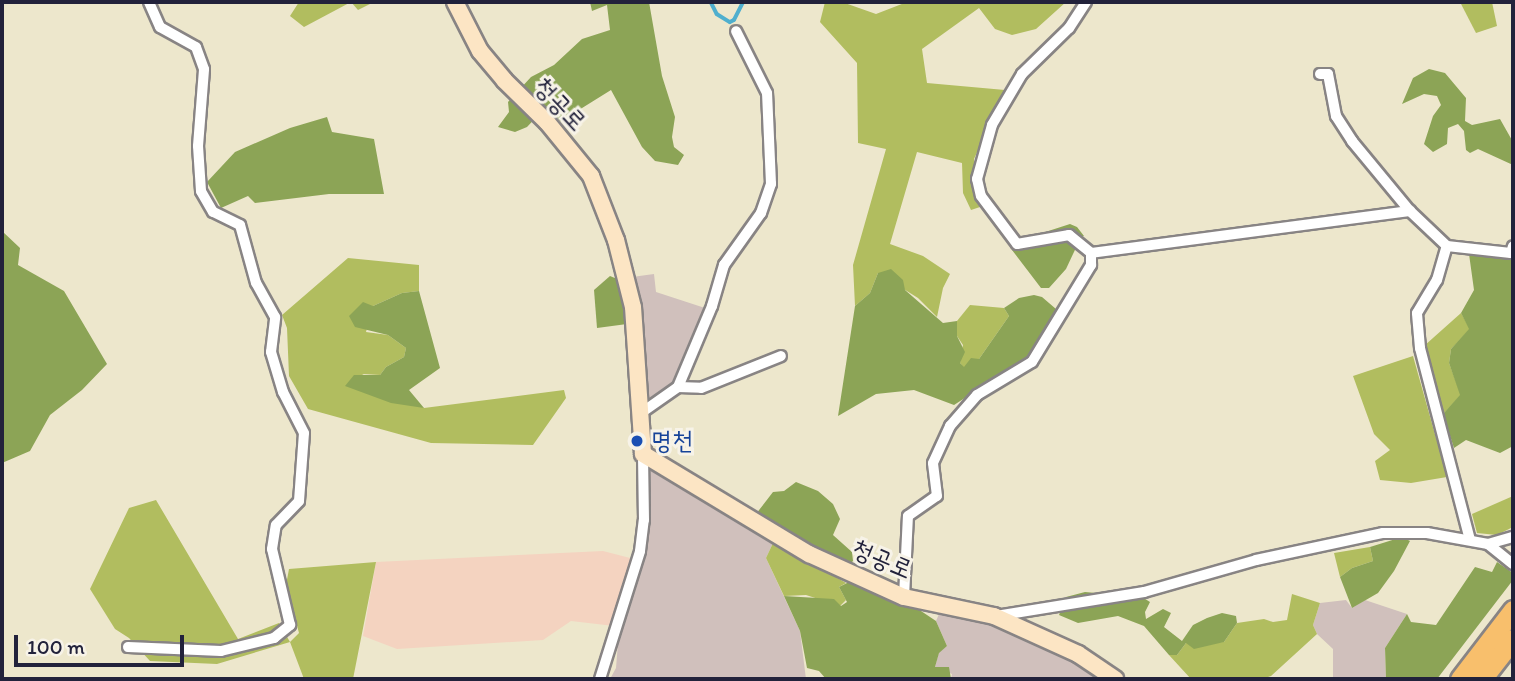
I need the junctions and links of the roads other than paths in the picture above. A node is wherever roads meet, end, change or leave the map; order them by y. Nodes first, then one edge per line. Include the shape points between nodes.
1 (149, 2) edge
2 (455, 2) edge
3 (1086, 2) edge
4 (736, 31) dead end
5 (1320, 74) dead end
6 (1409, 211) junction
7 (1447, 246) junction
8 (1513, 246) edge
9 (1091, 253) junction
10 (781, 356) dead end
11 (678, 387) junction
12 (640, 413) junction
13 (643, 454) junction
14 (1513, 537) edge
15 (1470, 541) junction
16 (1488, 544) junction
17 (1513, 564) edge
18 (904, 597) junction
19 (1513, 610) edge
20 (994, 616) junction
21 (1513, 639) edge
22 (128, 647) dead end
23 (600, 679) edge
24 (1115, 679) edge
25 (1460, 679) edge
26 (1482, 679) edge

1 - 22 street via 160,27 196,47 204,69 198,146 201,191 213,212 240,225 256,283 275,317 271,352 282,392 304,433 299,501 276,526 272,549 290,625 274,638 221,651
2 - 12 street, 청공로 via 480,51 591,176 616,240 633,307
3 - 9 street via 1069,28 1022,74 992,125 977,179 981,196 1017,244 1069,235
4 - 11 street via 767,93 771,184 761,213 724,265
5 - 6 street via 1328,74 1341,125
6 - 7 street
6 - 9 street
7 - 8 street via 1511,253
7 - 15 street via 1437,280 1417,313 1420,348
9 - 18 street via 1091,265 1032,362 977,395 950,426 933,463 937,496 908,516
10 - 11 street via 701,388
11 - 12 street
12 - 13 street, 청공로
13 - 18 street, 청공로 via 809,554
13 - 23 street, 청공로 via 645,520 640,551
14 - 16 street
15 - 16 street
15 - 20 street via 1427,533 1383,533 1256,560 1144,592
16 - 17 street
18 - 20 street, 청공로
19 - 25 highway
20 - 24 street, 청공로 via 1078,654
21 - 26 highway

